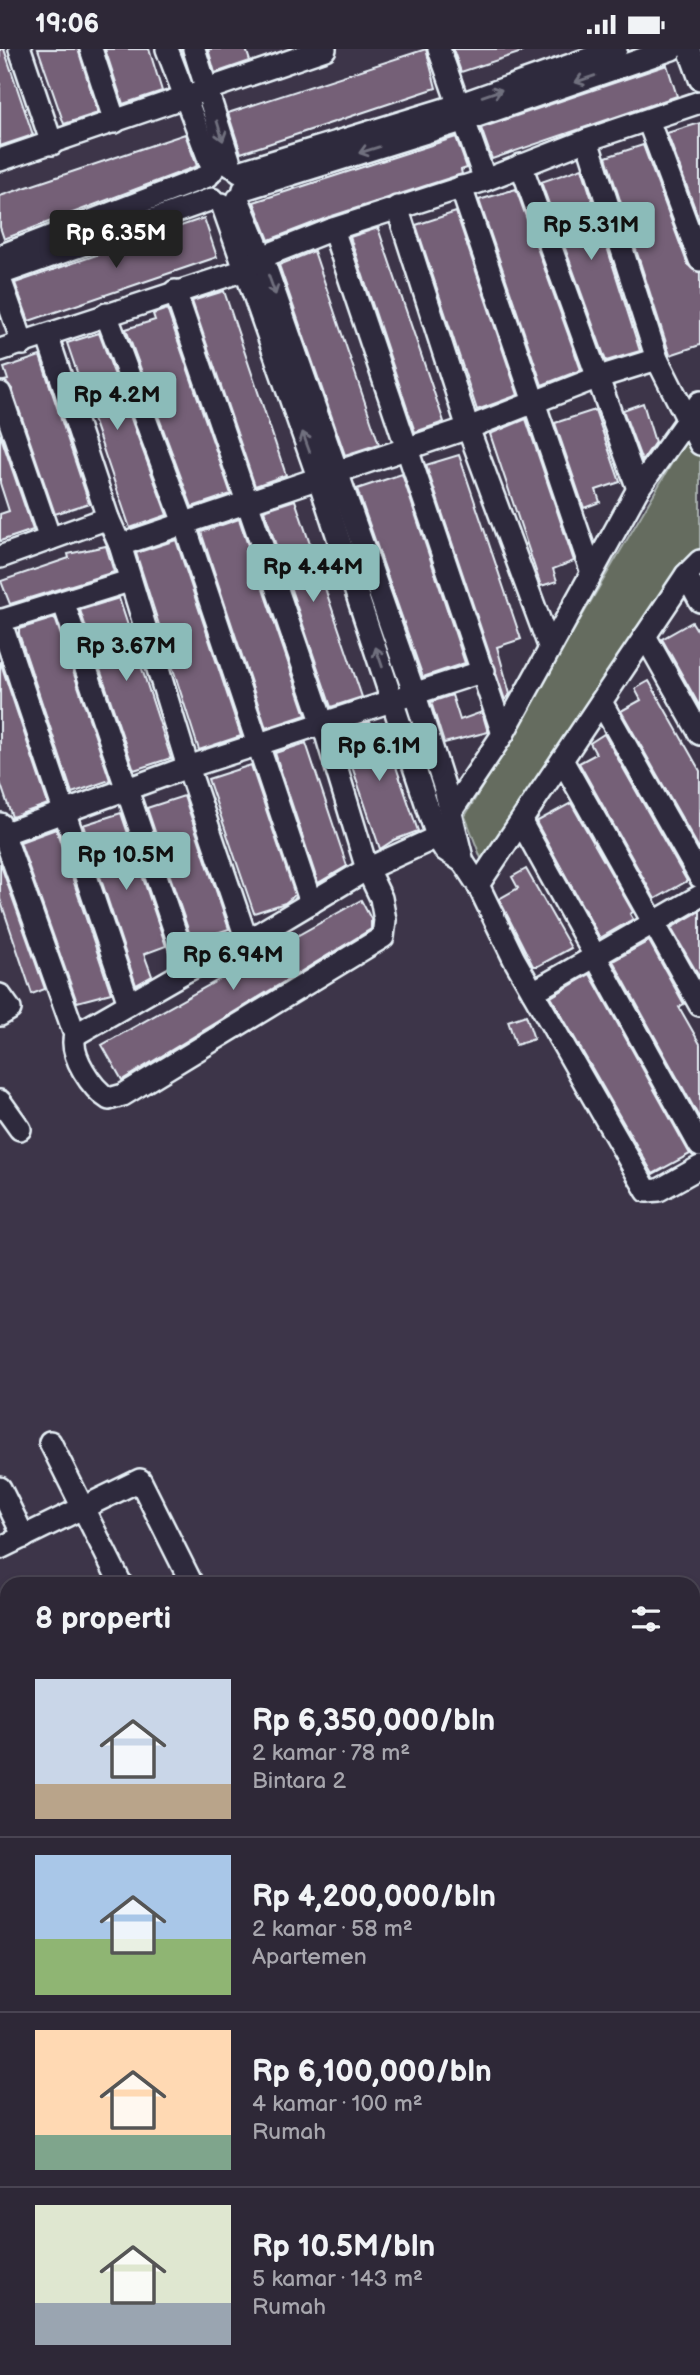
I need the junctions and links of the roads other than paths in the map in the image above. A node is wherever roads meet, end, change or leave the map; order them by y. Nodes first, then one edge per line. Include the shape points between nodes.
1 (20, 49) edge
2 (91, 49) edge
3 (167, 49) edge
4 (194, 49) edge
5 (325, 49) edge
6 (439, 49) edge
7 (616, 49) edge
8 (673, 49) edge
9 (690, 49) edge
10 (274, 57) edge
11 (700, 79) edge
12 (208, 90) junction
13 (184, 96) junction
14 (700, 102) edge
15 (462, 112) junction
16 (648, 120) junction
17 (115, 121) junction
18 (587, 140) junction
19 (52, 144) junction
20 (0, 160) edge
21 (521, 165) junction
22 (485, 180) junction
23 (226, 184) junction
24 (461, 187) junction
25 (397, 207) junction
26 (333, 229) junction
27 (0, 256) edge
28 (262, 257) junction
29 (700, 260) edge
30 (245, 270) junction
31 (0, 274) edge
32 (0, 279) edge
33 (175, 291) junction
34 (106, 314) junction
35 (47, 335) junction
36 (23, 344) junction
37 (0, 350) edge
38 (657, 359) junction
39 (596, 377) junction
40 (0, 393) edge
41 (700, 402) edge
42 (535, 404) junction
43 (688, 423) junction
44 (468, 428) junction
45 (700, 445) edge
46 (405, 449) junction
47 (328, 474) junction
48 (638, 489) junction
49 (246, 501) junction
50 (108, 518) junction
51 (184, 523) junction
52 (50, 539) junction
53 (120, 545) junction
54 (0, 557) edge
55 (693, 568) edge
56 (591, 570) junction
57 (129, 581) junction
58 (700, 601) edge
59 (64, 604) junction
60 (0, 621) edge
61 (645, 636) junction
62 (549, 646) junction
63 (484, 671) junction
64 (415, 695) junction
65 (394, 701) junction
66 (601, 702) junction
67 (323, 724) junction
68 (503, 734) junction
69 (700, 734) edge
70 (258, 745) junction
71 (562, 760) junction
72 (188, 767) junction
73 (127, 790) junction
74 (435, 792) junction
75 (64, 811) junction
76 (521, 822) junction
77 (447, 827) junction
78 (1, 831) edge
79 (367, 869) junction
80 (700, 877) edge
81 (478, 885) junction
82 (700, 896) edge
83 (311, 903) junction
84 (654, 923) junction
85 (247, 941) junction
86 (595, 956) junction
87 (188, 970) junction
88 (533, 992) junction
89 (0, 996) edge
90 (129, 1004) junction
91 (700, 1005) edge
92 (0, 1015) edge
93 (75, 1035) junction
94 (0, 1101) edge
95 (20, 1129) dead end
96 (700, 1146) edge
97 (700, 1167) edge
98 (50, 1442) dead end
99 (0, 1488) edge
100 (84, 1508) junction
101 (24, 1537) junction
102 (0, 1548) edge
103 (118, 1577) edge
104 (188, 1577) edge

1 - 19 street
2 - 17 street
3 - 13 street
4 - 12 street
5 - 10 street
6 - 15 street
15 -> 7 street
8 -> 15 street
9 - 11 street
10 - 12 street
12 - 13 street
12 -> 23 street
13 - 17 street
13 - 23 street
14 - 16 street
15 - 22 street
15 - 23 street
16 - 18 street
16 - 29 street
17 - 19 street
18 - 21 street
18 - 38 street
19 - 20 street
21 - 22 street
21 - 39 street
22 - 24 street
23 - 27 street
23 - 28 street
23 - 30 street
23 - 31 street
24 - 25 street
24 - 42 street
25 - 26 street
25 - 44 street
26 - 28 street
26 - 46 street
28 - 30 street
28 -> 47 street
30 - 33 street
47 -> 30 street
32 - 36 street
33 - 34 street
33 - 49 street
34 - 35 street
34 - 51 street
35 - 36 street
35 - 50 street
36 - 37 street
38 - 39 street
38 - 43 street
39 - 42 street
39 - 48 street
40 - 52 street
41 - 43 street
42 - 44 street
42 - 56 street
43 - 45 street
43 - 48 street
44 - 46 street
44 - 62 street
46 - 47 street
46 - 63 street
47 - 49 street
47 - 64 street
65 -> 47 street
48 - 56 street
49 - 51 street
49 - 67 street
50 - 52 street
50 - 53 street
51 - 53 street
51 - 70 street
52 - 54 street
53 - 57 street
55 - 58 street
55 - 61 street
56 - 62 street
57 - 59 street
57 - 72 street
59 - 60 street
59 - 73 street
60 - 75 street
61 - 66 street
61 - 69 street
62 - 68 street
63 - 64 street
63 - 68 street
64 - 65 street
64 - 74 street
65 - 67 street
65 - 74 street
66 - 71 street
66 - 80 street
67 - 70 street
67 - 79 street
68 - 77 street
70 - 72 street
70 - 83 street
71 - 76 street
71 - 84 street
72 - 73 street
72 - 85 street
73 - 75 street
73 - 87 street
74 - 77 street
74 - 77 street
75 - 78 street
75 - 90 street
76 - 81 street
76 - 86 street
77 - 79 street
77 - 81 street via 445,850 463,862
78 - 93 street
79 - 83 street
79 - 93 street via 381,898 381,939 116,1099 105,1097 75,1055
81 - 88 street
82 - 84 street
83 - 85 street
84 - 86 street
84 - 91 street
85 - 87 street
86 - 88 street
86 - 96 street
87 - 90 street
88 - 97 street via 647,1191 659,1190
89 - 92 street via 10,1009
90 - 93 street
94 - 95 street
98 - 100 street
99 - 101 street
100 - 101 street
100 - 103 street
100 - 104 street via 140,1480
101 - 102 street

